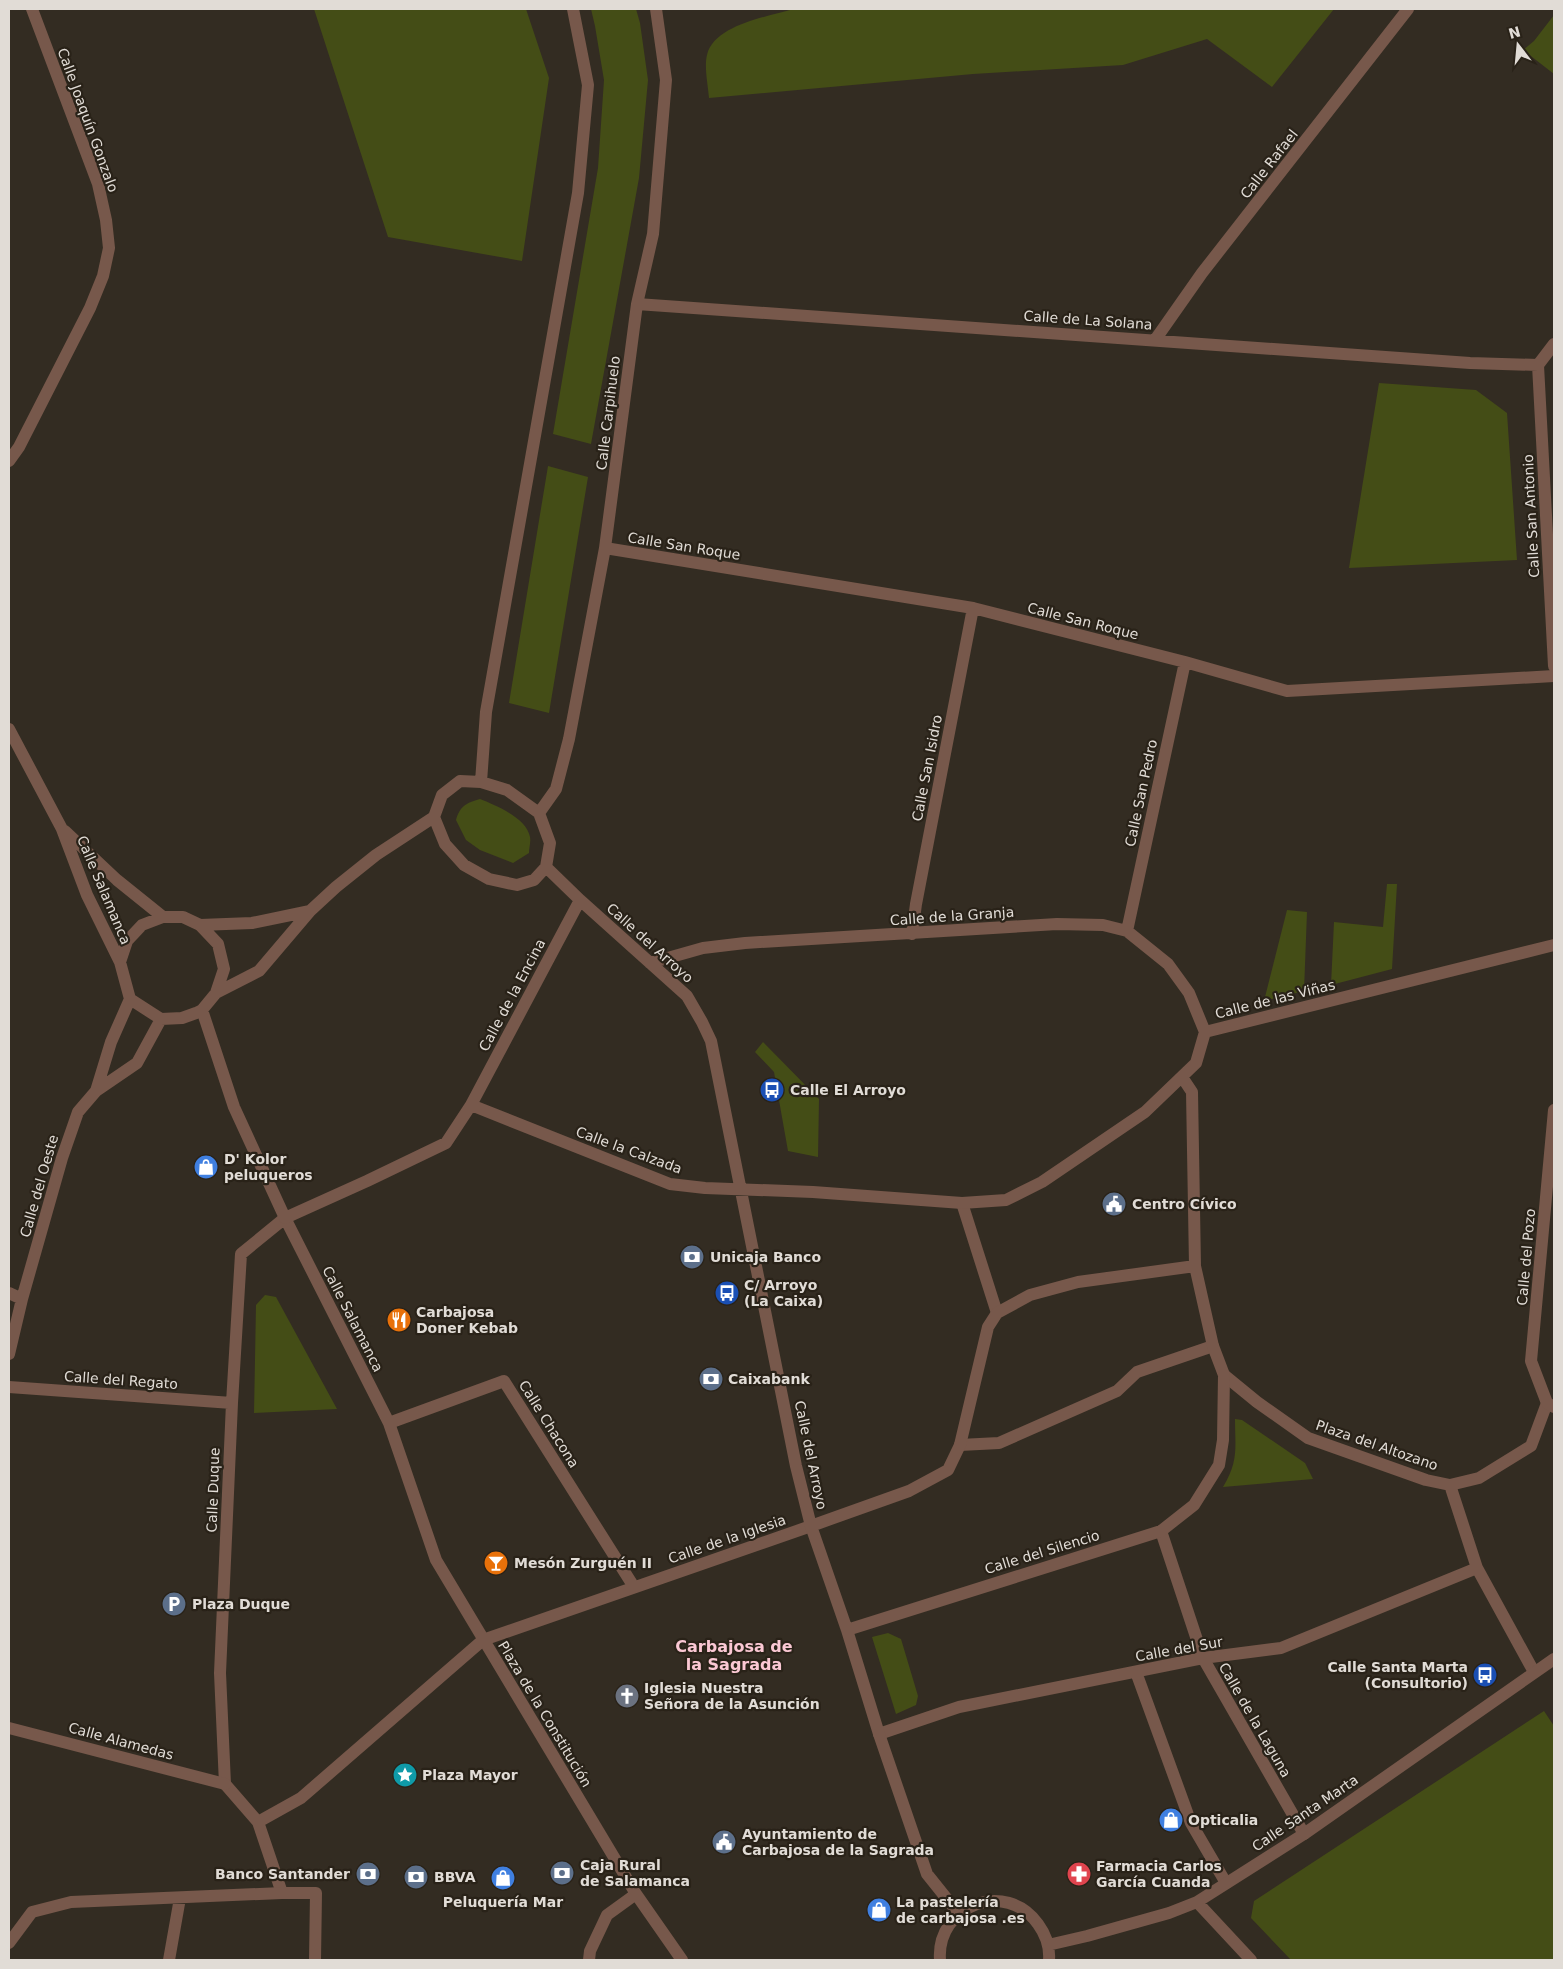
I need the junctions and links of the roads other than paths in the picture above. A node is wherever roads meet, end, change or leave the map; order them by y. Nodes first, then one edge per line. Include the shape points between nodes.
1 (32, 9) edge
2 (573, 9) edge
3 (1408, 9) edge
4 (660, 10) edge
5 (637, 304) junction
6 (1155, 340) junction
7 (1554, 344) edge
8 (1538, 365) junction
9 (9, 461) edge
10 (605, 548) junction
11 (973, 608) junction
12 (1185, 662) junction
13 (1554, 666) edge
14 (1554, 676) edge
15 (9, 729) edge
16 (481, 782) junction
17 (539, 813) junction
18 (434, 818) junction
19 (62, 829) junction
20 (546, 867) junction
21 (580, 900) junction
22 (310, 910) junction
23 (163, 917) junction
24 (200, 925) junction
25 (1127, 930) junction
26 (912, 934) junction
27 (1554, 945) edge
28 (120, 962) junction
29 (650, 963) junction
30 (216, 993) junction
31 (130, 999) junction
32 (202, 1010) junction
33 (161, 1019) junction
34 (1205, 1032) junction
35 (1182, 1077) junction
36 (96, 1091) junction
37 (471, 1105) junction
38 (1554, 1110) edge
39 (741, 1188) junction
40 (1006, 1200) joint
41 (962, 1203) junction
42 (285, 1218) junction
43 (1554, 1252) edge
44 (1541, 1258) junction
45 (1194, 1266) junction
46 (9, 1293) edge
47 (22, 1299) junction
48 (997, 1313) junction
49 (1213, 1346) junction
50 (9, 1354) edge
51 (1224, 1375) junction
52 (9, 1388) edge
53 (232, 1403) junction
54 (1551, 1405) edge
55 (389, 1423) junction
56 (960, 1445) junction
57 (1219, 1465) joint
58 (1450, 1485) junction
59 (811, 1526) junction
60 (1161, 1531) junction
61 (1477, 1568) junction
62 (634, 1588) junction
63 (847, 1630) junction
64 (483, 1640) junction
65 (1203, 1658) junction
66 (1554, 1659) edge
67 (1136, 1672) junction
68 (1534, 1672) junction
69 (9, 1728) edge
70 (879, 1734) junction
71 (225, 1784) junction
72 (258, 1822) junction
73 (1304, 1834) junction
74 (1226, 1883) junction
75 (282, 1893) junction
76 (636, 1894) junction
77 (180, 1898) junction
78 (1197, 1902) junction
79 (959, 1914) junction
80 (9, 1943) edge
81 (1048, 1945) junction
82 (170, 1960) edge
83 (315, 1960) edge
84 (588, 1960) edge
85 (682, 1960) edge
86 (940, 1960) edge
87 (1049, 1960) edge
88 (1251, 1960) edge

1 - 9 street, Calle Joaquín Gonzalo via 98,184 109,248 103,276 90,308
2 - 16 street via 588,85 578,193 486,712
3 - 6 street, Calle Rafael via 1202,273
4 - 5 street, Calle Carpihuelo via 666,80 653,234
5 - 6 street, Calle de La Solana
5 - 10 street, Calle Carpihuelo
6 - 8 street, Calle de La Solana
7 - 8 street
8 - 13 street, Calle San Antonio
10 - 11 street, Calle San Roque
10 - 17 street, Calle Carpihuelo via 569,739 556,789
11 - 12 street, Calle San Roque
11 - 26 street, Calle San Isidro
12 - 14 street, Calle San Roque via 1287,691
12 - 25 street, Calle San Pedro
15 - 19 street, Calle Salamanca
16 - 17 street via 507,790
16 - 18 street via 460,781 442,795
17 - 20 street via 550,843
18 - 20 street via 445,844 464,865 489,879 517,884 534,880
18 - 22 street via 376,855
19 - 23 street, Calle Salamanca
19 - 28 street, Calle Salamanca via 87,895
20 - 21 street, Calle del Arroyo
21 - 29 street, Calle del Arroyo
21 - 37 street, Calle de la Encina
22 - 24 street via 252,923
22 - 30 street via 258,971
23 - 24 street via 182,917
23 - 28 street via 142,925 127,941
24 - 30 street via 218,944 224,969
25 - 26 street, Calle de la Granja via 1102,925 1057,924
25 - 34 street, Calle de la Granja via 1168,964 1189,993
26 - 29 street, Calle de la Granja via 703,948
27 - 34 street, Calle de las Viñas
28 - 31 street
29 - 39 street, Calle del Arroyo via 687,996 711,1042
30 - 32 street
31 - 33 street
31 - 36 street, Calle del Oeste via 111,1042
32 - 33 street via 182,1018
32 - 42 street, Calle Salamanca via 234,1108
33 - 36 street, Calle del Oeste via 137,1063
34 - 35 street, Calle de las Viñas via 1196,1063
35 - 40 street, Calle de las Viñas via 1145,1112 1042,1182
35 - 45 street, Plaza del Altozano via 1192,1092
36 - 47 street, Calle del Oeste via 78,1112
37 - 39 street, Calle la Calzada via 670,1184
37 - 42 street via 446,1143
38 - 44 street, Calle del Pozo
39 - 41 street, Calle la Calzada
39 - 59 street, Calle del Arroyo via 796,1466
40 - 41 street, Calle la Calzada
41 - 48 street
42 - 53 street, Calle Duque via 241,1254
42 - 55 street, Calle Salamanca
43 - 44 street
44 - 54 street, Calle del Pozo via 1531,1361
45 - 48 street via 1078,1282 1030,1295
45 - 49 street, Plaza del Altozano
46 - 47 street
47 - 50 street, Calle del Oeste
48 - 56 street via 988,1327
49 - 51 street, Plaza del Altozano
49 - 56 street via 1136,1372 1117,1391 998,1443
51 - 57 street, Plaza del Altozano via 1223,1440
51 - 58 street, Plaza del Altozano via 1308,1438 1426,1480
52 - 53 street, Calle del Regato
53 - 71 street, Calle Duque via 220,1674
54 - 58 street, Calle del Pozo via 1531,1446 1479,1478
55 - 62 street, Calle Chacona via 504,1381
55 - 64 street, Calle Salamanca via 436,1560
56 - 59 street, Calle de la Iglesia via 948,1470 909,1491
57 - 60 street, Calle del Silencio via 1194,1506
58 - 61 street
59 - 62 street, Calle de la Iglesia
59 - 63 street, Calle del Arroyo
60 - 63 street, Calle del Silencio
60 - 65 street, Calle de la Laguna
61 - 65 street, Calle del Sur via 1281,1648
61 - 68 street
62 - 64 street, Calle de la Iglesia
63 - 70 street, Calle del Arroyo
64 - 72 street via 301,1798
64 - 76 street, Plaza de la Constitución
65 - 67 street, Calle del Sur
65 - 73 street, Calle de la Laguna
66 - 68 street, Calle Santa Marta
67 - 70 street, Calle del Sur via 959,1707
67 - 74 street via 1191,1823
68 - 73 street, Calle Santa Marta
69 - 71 street, Calle Alamedas
70 - 79 street, Calle del Arroyo via 927,1874
71 - 72 street
72 - 75 street
73 - 74 street, Calle Santa Marta
74 - 78 street, Calle Santa Marta
75 - 77 street
75 - 83 street via 316,1893
76 - 84 street via 607,1915
76 - 85 street, Plaza de la Constitución
77 - 80 street via 71,1902 32,1912
77 - 82 street
78 - 81 street, Calle Santa Marta via 1169,1913
78 - 88 street
79 - 81 street via 988,1901 1020,1907 1033,1916
79 - 86 street via 942,1938
81 - 87 street

